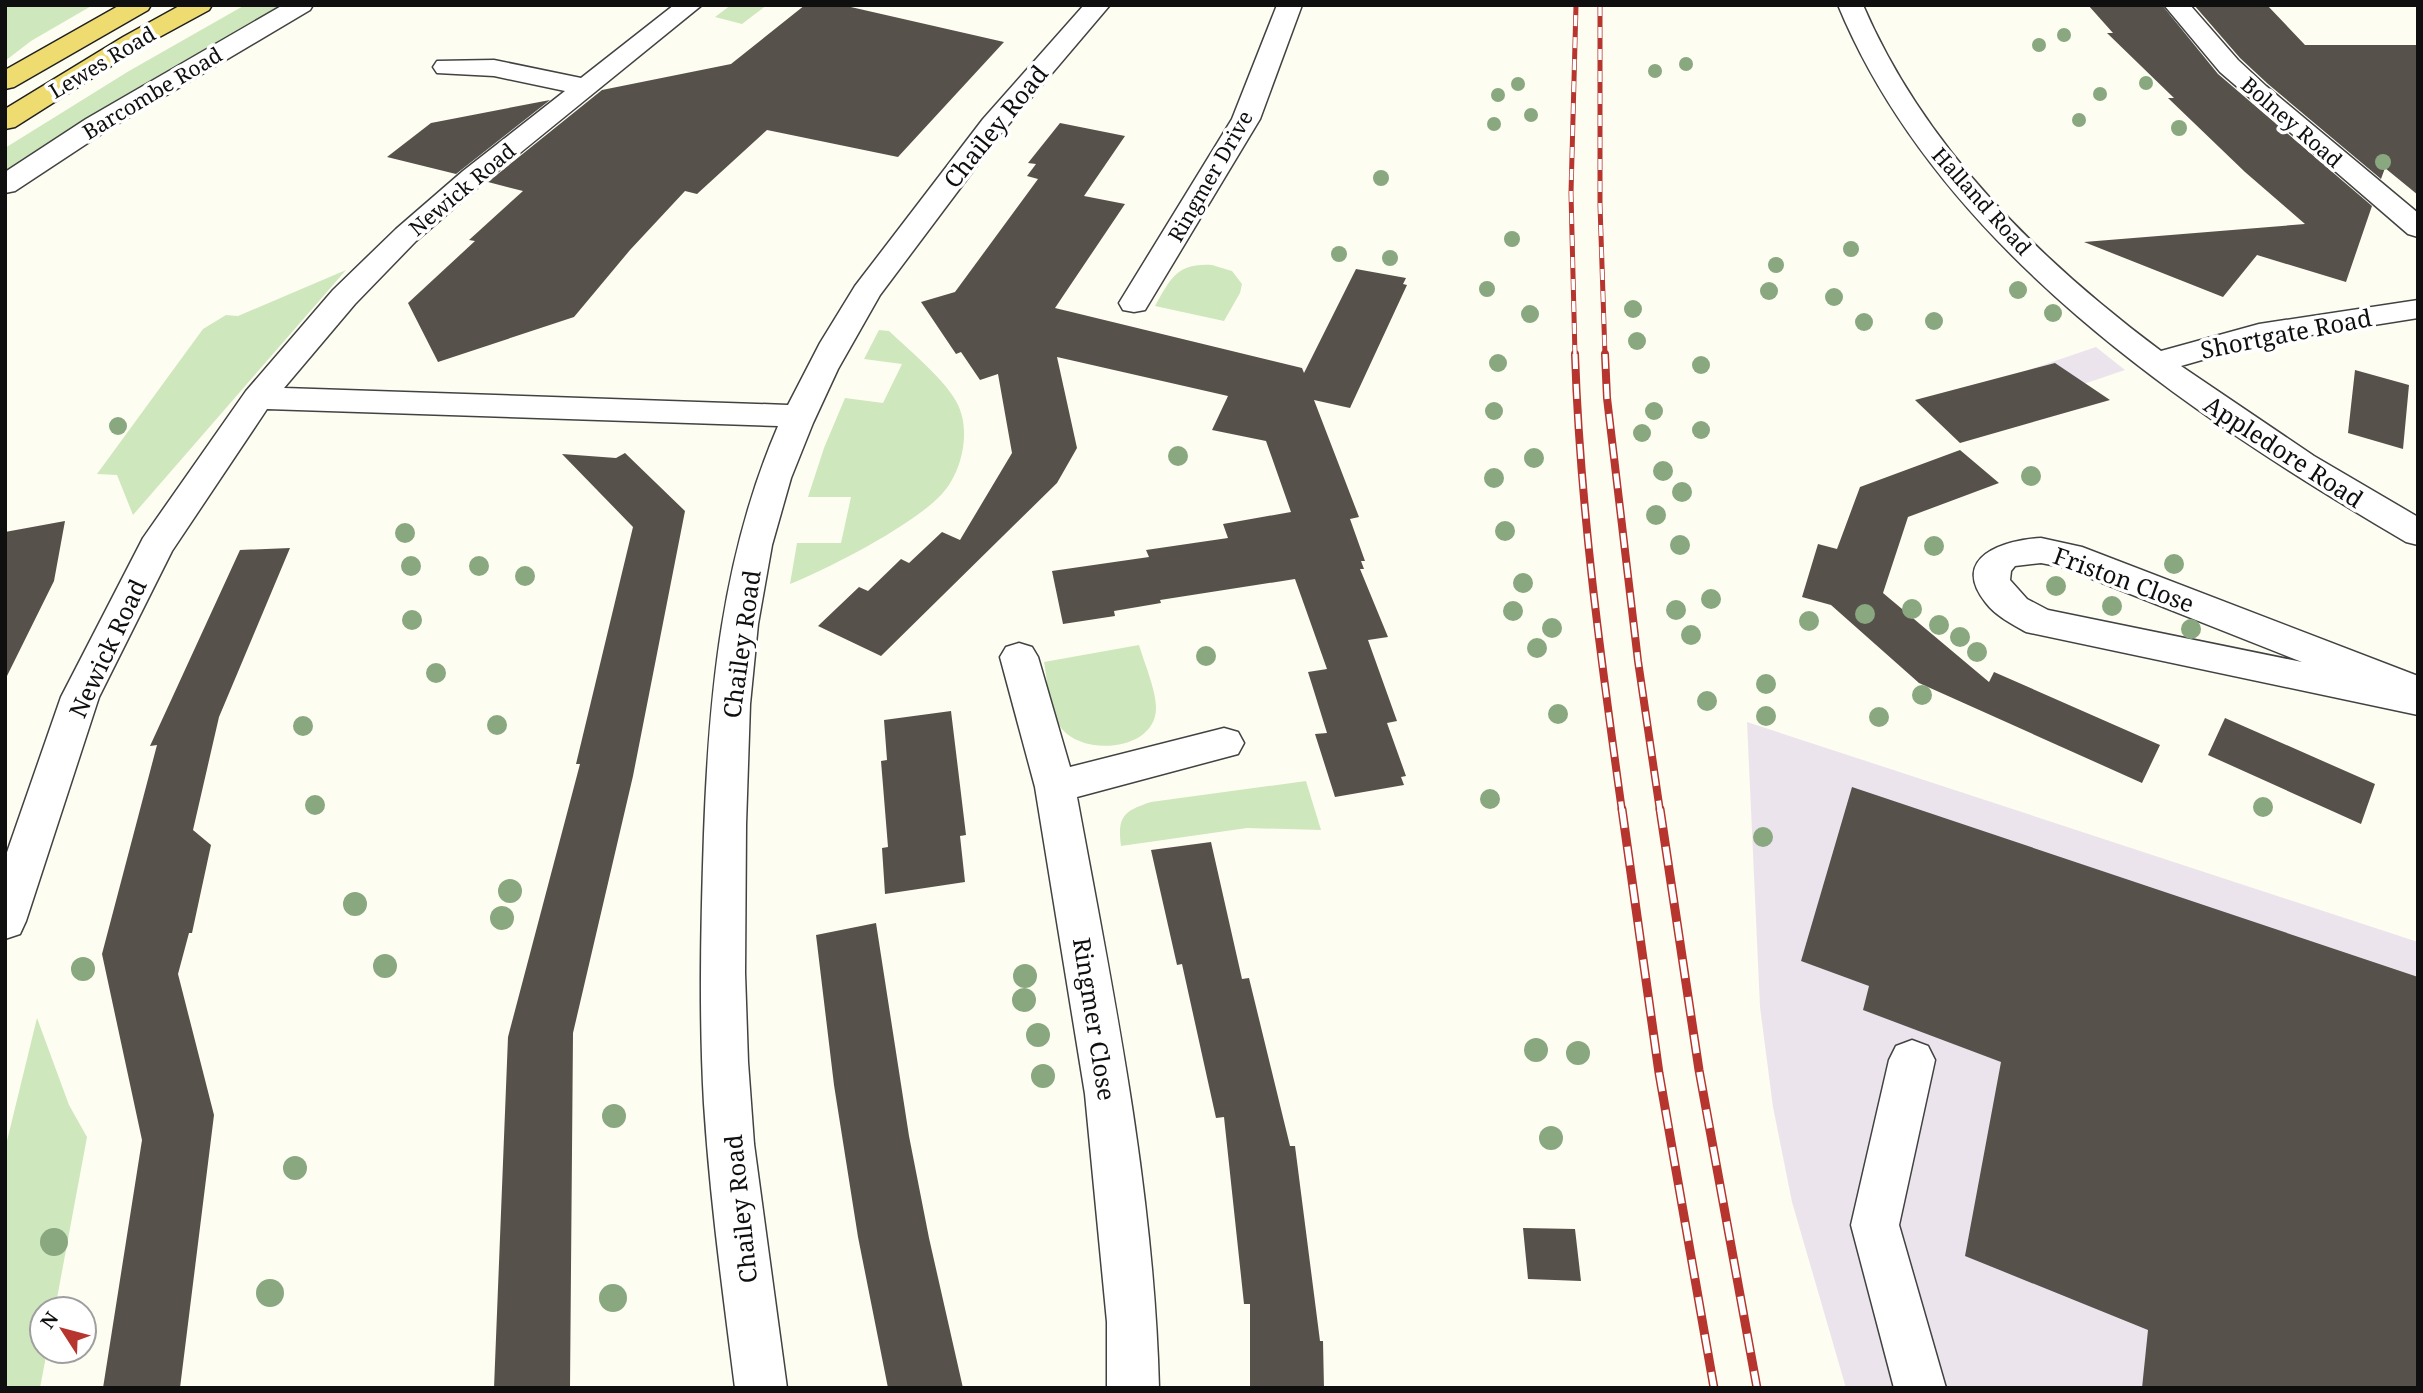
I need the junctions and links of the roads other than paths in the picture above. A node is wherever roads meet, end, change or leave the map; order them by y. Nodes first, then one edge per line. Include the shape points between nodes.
1 (141, 5) edge
2 (200, 5) edge
3 (301, 5) edge
4 (690, 5) edge
5 (1098, 5) edge
6 (1290, 5) edge
7 (1850, 5) edge
8 (2176, 5) edge
9 (446, 67) dead end
10 (5, 81) edge
11 (583, 87) junction
12 (5, 121) edge
13 (5, 185) edge
14 (2418, 228) edge
15 (1134, 303) dead end
16 (2418, 309) edge
17 (2155, 363) junction
18 (258, 398) junction
19 (799, 416) junction
20 (2418, 533) edge
21 (1019, 657) dead end
22 (2418, 692) edge
23 (2418, 700) edge
24 (1224, 743) dead end
25 (1055, 787) junction
26 (5, 921) edge
27 (1912, 1060) dead end
28 (761, 1388) edge
29 (1133, 1388) edge
30 (1920, 1388) edge

1 - 10 main road, Lewes Road
2 - 12 main road, Lewes Road
3 - 13 street, Barcombe Road via 96,125
4 - 11 street, Newick Road
5 - 19 street, Chailey Road via 993,125 883,268 848,322
6 - 15 street, Ringmer Drive via 1246,119
7 - 17 street, Halland Road via 1893,90 1961,183 2043,267
8 - 14 street, Bolney Road via 2257,92
9 - 11 street via 494,68
11 - 18 street, Newick Road via 406,235 344,298
16 - 17 street, Shortgate Road via 2250,336
17 - 20 street, Appledore Road via 2250,432
18 - 19 street
18 - 26 street, Newick Road via 156,547 80,697
19 - 28 street, Chailey Road via 765,506 744,597 727,750 725,1064
21 - 25 street, Ringmer Close
22 - 23 street, Friston Close via 2069,556 2031,548 2004,555 1993,565 1991,576 2003,600 2039,622
24 - 25 street
25 - 29 street, Ringmer Close via 1108,1094 1132,1322
27 - 30 street via 1875,1225

